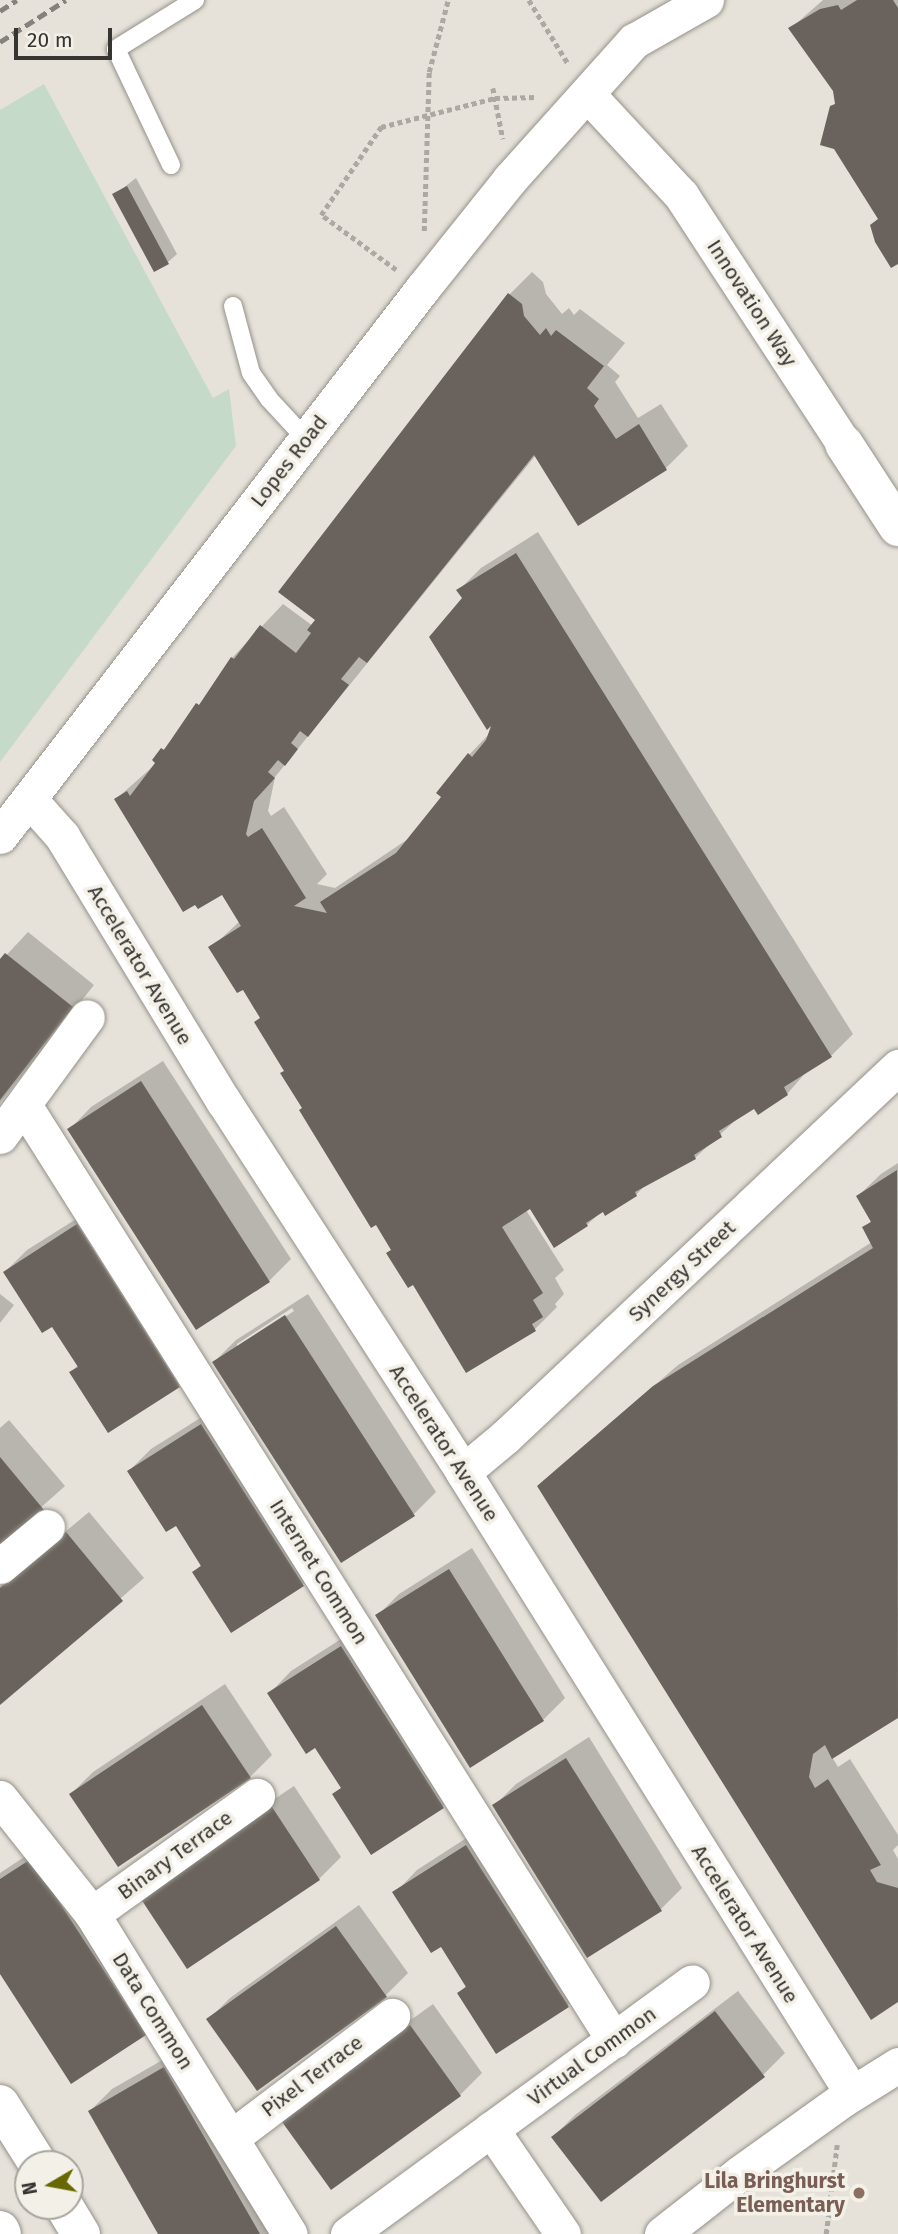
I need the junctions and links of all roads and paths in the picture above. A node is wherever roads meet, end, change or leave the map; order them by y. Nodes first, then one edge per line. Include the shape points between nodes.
1 (195, 0) edge
2 (448, 0) edge
3 (530, 0) edge
4 (706, 0) edge
5 (588, 95) junction
6 (428, 115) junction
7 (171, 165) dead end
8 (424, 236) dead end
9 (422, 289) junction
10 (233, 306) dead end
11 (306, 439) junction
12 (844, 444) joint
13 (898, 527) edge
14 (29, 799) junction
15 (0, 836) edge
16 (88, 1017) dead end
17 (894, 1079) edge
18 (24, 1105) junction
19 (0, 1136) edge
20 (463, 1472) junction
21 (47, 1527) dead end
22 (0, 1566) edge
23 (257, 1796) dead end
24 (0, 1798) edge
25 (92, 1914) junction
26 (692, 1982) dead end
27 (393, 2016) dead end
28 (614, 2040) junction
29 (898, 2065) edge
30 (847, 2097) junction
31 (0, 2104) edge
32 (491, 2129) junction
33 (232, 2137) junction
34 (29, 2150) edge
35 (290, 2234) edge
36 (348, 2234) edge
37 (563, 2234) edge
38 (662, 2234) edge
39 (826, 2234) edge

1 - 7 lane via 116,49
2 - 6 path via 429,72
3 - 5 path
4 - 5 street, Lopes Road via 634,41
5 - 6 path via 495,99
5 - 9 street, Lopes Road via 510,179
5 - 12 street, Innovation Way via 681,195
6 - 8 path
6 - 9 path via 381,127 321,215
9 - 11 street, Lopes Road
10 - 11 lane via 251,373
11 - 14 street, Lopes Road
12 - 13 main road, Innovation Way
14 - 15 street, Lopes Road
14 - 20 street, Accelerator Avenue via 62,836 224,1102
16 - 18 street
17 - 20 street, Synergy Street
18 - 19 street
18 - 28 street, Internet Common
20 - 30 street, Accelerator Avenue
21 - 22 street
23 - 25 street, Binary Terrace
24 - 25 street, Data Common
25 - 33 street, Data Common
26 - 28 street, Virtual Common
27 - 33 street, Pixel Terrace
28 - 32 street, Virtual Common
29 - 30 street
30 - 38 street
30 - 39 path
31 - 34 main road
32 - 36 street, Virtual Common
32 - 37 street
33 - 35 street, Data Common

